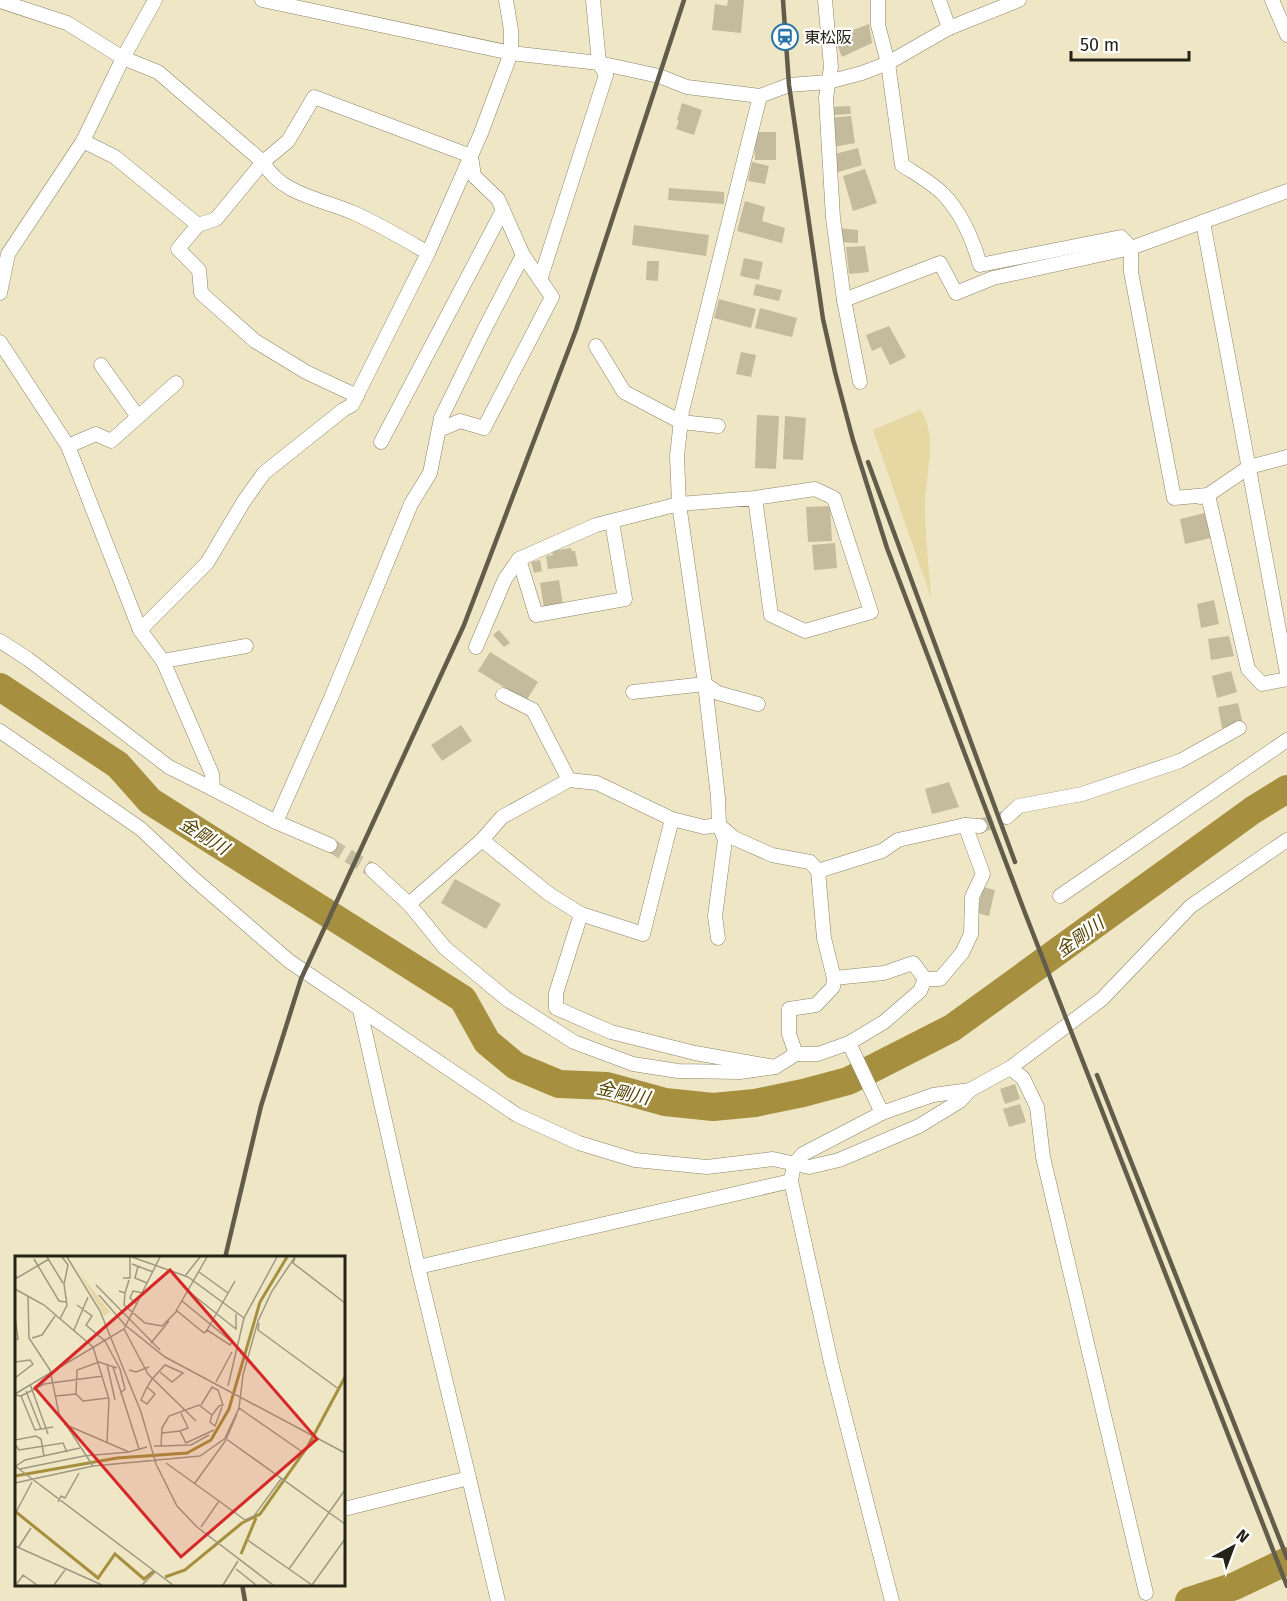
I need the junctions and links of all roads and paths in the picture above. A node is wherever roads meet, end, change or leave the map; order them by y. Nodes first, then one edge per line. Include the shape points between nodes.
1 (155, 0) edge
2 (262, 0) edge
3 (506, 0) edge
4 (593, 0) edge
5 (825, 0) edge
6 (878, 0) edge
7 (939, 0) edge
8 (1018, 0) edge
9 (1272, 0) edge
10 (0, 1) edge
11 (949, 28) junction
12 (1287, 35) edge
13 (511, 53) junction
14 (123, 58) junction
15 (599, 63) junction
16 (888, 63) junction
17 (828, 82) junction
18 (760, 96) junction
19 (83, 141) junction
20 (471, 156) junction
21 (263, 162) junction
22 (1286, 195) edge
23 (503, 210) junction
24 (1203, 222) junction
25 (198, 225) junction
26 (1131, 248) junction
27 (428, 253) junction
28 (523, 255) junction
29 (540, 280) junction
30 (0, 293) edge
31 (844, 300) junction
32 (0, 342) edge
33 (596, 346) dead end
34 (101, 365) dead end
35 (860, 382) dead end
36 (176, 383) dead end
37 (357, 396) junction
38 (138, 417) junction
39 (681, 422) junction
40 (718, 426) dead end
41 (439, 430) junction
42 (381, 441) dead end
43 (68, 446) junction
44 (1287, 457) edge
45 (1249, 468) junction
46 (1208, 495) junction
47 (754, 498) junction
48 (679, 504) junction
49 (1174, 506) dead end
50 (612, 522) junction
51 (519, 559) junction
52 (140, 630) junction
53 (0, 641) edge
54 (246, 646) dead end
55 (476, 647) dead end
56 (163, 661) junction
57 (1287, 674) edge
58 (1287, 679) edge
59 (705, 684) junction
60 (633, 692) dead end
61 (503, 696) dead end
62 (758, 704) dead end
63 (1239, 728) dead end
64 (0, 731) edge
65 (1287, 740) edge
66 (569, 780) junction
67 (213, 789) junction
68 (1007, 817) tunnel mouth
69 (672, 819) junction
70 (276, 822) junction
71 (719, 825) junction
72 (965, 825) junction
73 (980, 826) tunnel mouth
74 (482, 840) junction
75 (1287, 840) edge
76 (330, 845) tunnel mouth
77 (372, 870) tunnel mouth
78 (818, 871) junction
79 (1060, 896) dead end
80 (409, 904) junction
81 (581, 914) junction
82 (718, 938) dead end
83 (834, 978) junction
84 (925, 979) junction
85 (360, 1010) junction
86 (849, 1043) junction
87 (796, 1054) junction
88 (775, 1067) junction
89 (1010, 1068) junction
90 (970, 1090) junction
91 (879, 1108) junction
92 (794, 1164) junction
93 (791, 1181) junction
94 (418, 1267) junction
95 (469, 1478) junction
96 (345, 1509) edge
97 (1146, 1593) dead end
98 (498, 1601) edge
99 (892, 1601) edge

1 - 14 street
2 - 13 street
3 - 13 street
4 - 15 street
5 - 17 street via 831,67
6 - 16 street via 878,25
7 - 11 street
8 - 11 street
9 - 12 street
10 - 14 street via 67,23
11 - 16 street
13 - 15 street
13 - 20 street
14 - 19 street
14 - 21 street via 158,72
15 - 18 street via 659,76 687,87
15 - 29 street via 606,75
16 - 17 street
16 - 26 street via 902,165 944,194 962,218 980,265 1120,237
17 - 18 street via 789,85
17 - 31 street via 833,218
18 - 39 street
19 - 25 street via 115,156
19 - 30 street via 8,254
20 - 21 street via 314,97 288,141
20 - 23 street via 474,176 498,199
20 - 27 street
21 - 25 street via 216,219
21 - 27 street via 292,191 355,213
22 - 24 street
23 - 28 street
23 - 42 street
24 - 26 street
24 - 45 street
25 - 37 street via 178,249 198,270 201,293 255,341 306,372
26 - 31 street via 993,278 956,292 940,262
26 - 46 street via 1131,272 1174,498
27 - 37 street
28 - 29 street
28 - 41 street via 441,418
29 - 41 street via 552,297 484,428 460,421
31 - 35 street
32 - 43 street
33 - 39 street via 624,392
34 - 38 street
36 - 38 street
37 - 52 street via 352,405 264,473 207,563
38 - 43 street via 111,441 96,434
39 - 40 street
39 - 48 street via 677,456
41 - 70 street via 430,473 411,504
43 - 52 street
44 - 45 street
45 - 46 street
45 - 57 street
46 - 49 street
46 - 58 street via 1248,669 1262,684
47 - 47 street via 815,489 834,498 872,612 805,631 771,615
47 - 48 street
48 - 50 street
48 - 59 street
50 - 51 street via 596,525
50 - 51 street via 625,599 536,615
51 - 55 street via 505,579
52 - 56 street
53 - 67 street via 169,767
54 - 56 street
56 - 67 street via 212,774
59 - 60 street
59 - 62 street via 718,693
59 - 71 street
61 - 66 street via 532,710
63 - 68 street via 1180,761 1082,794 1019,806
64 - 85 street via 141,829 288,961
65 - 79 street
66 - 69 street via 597,783
66 - 74 street via 502,817
67 - 70 street
69 - 71 street via 704,827
69 - 81 street via 643,934
70 - 76 street
71 - 78 street via 734,838 772,855 810,862
71 - 82 street via 725,840 715,916
72 - 73 street
72 - 78 street via 898,840 882,851
72 - 84 street via 982,874 972,897 971,934 962,953 940,979
74 - 80 street
74 - 81 street via 549,894
75 - 89 street via 1191,906 1102,999
77 - 80 street
78 - 83 street via 824,938
80 - 88 street via 445,948 508,1000 574,1042 633,1064 678,1071 740,1072
81 - 88 street via 556,993 556,1008 611,1032 695,1053
83 - 84 street via 884,973 913,963
83 - 87 street via 832,987 816,1005 789,1009 789,1034
84 - 86 street via 920,991 884,1022
85 - 92 street via 517,1115 579,1143 635,1160 706,1167 774,1159
85 - 94 street
86 - 87 street via 818,1054
86 - 91 street
87 - 88 street
89 - 90 street
89 - 97 street via 1023,1078 1036,1107 1043,1157
90 - 91 street
90 - 92 street via 960,1101 919,1126 838,1160 809,1167
91 - 92 street via 803,1154
92 - 93 street
93 - 94 street
93 - 99 street via 832,1367
94 - 95 street
95 - 96 street
95 - 98 street

